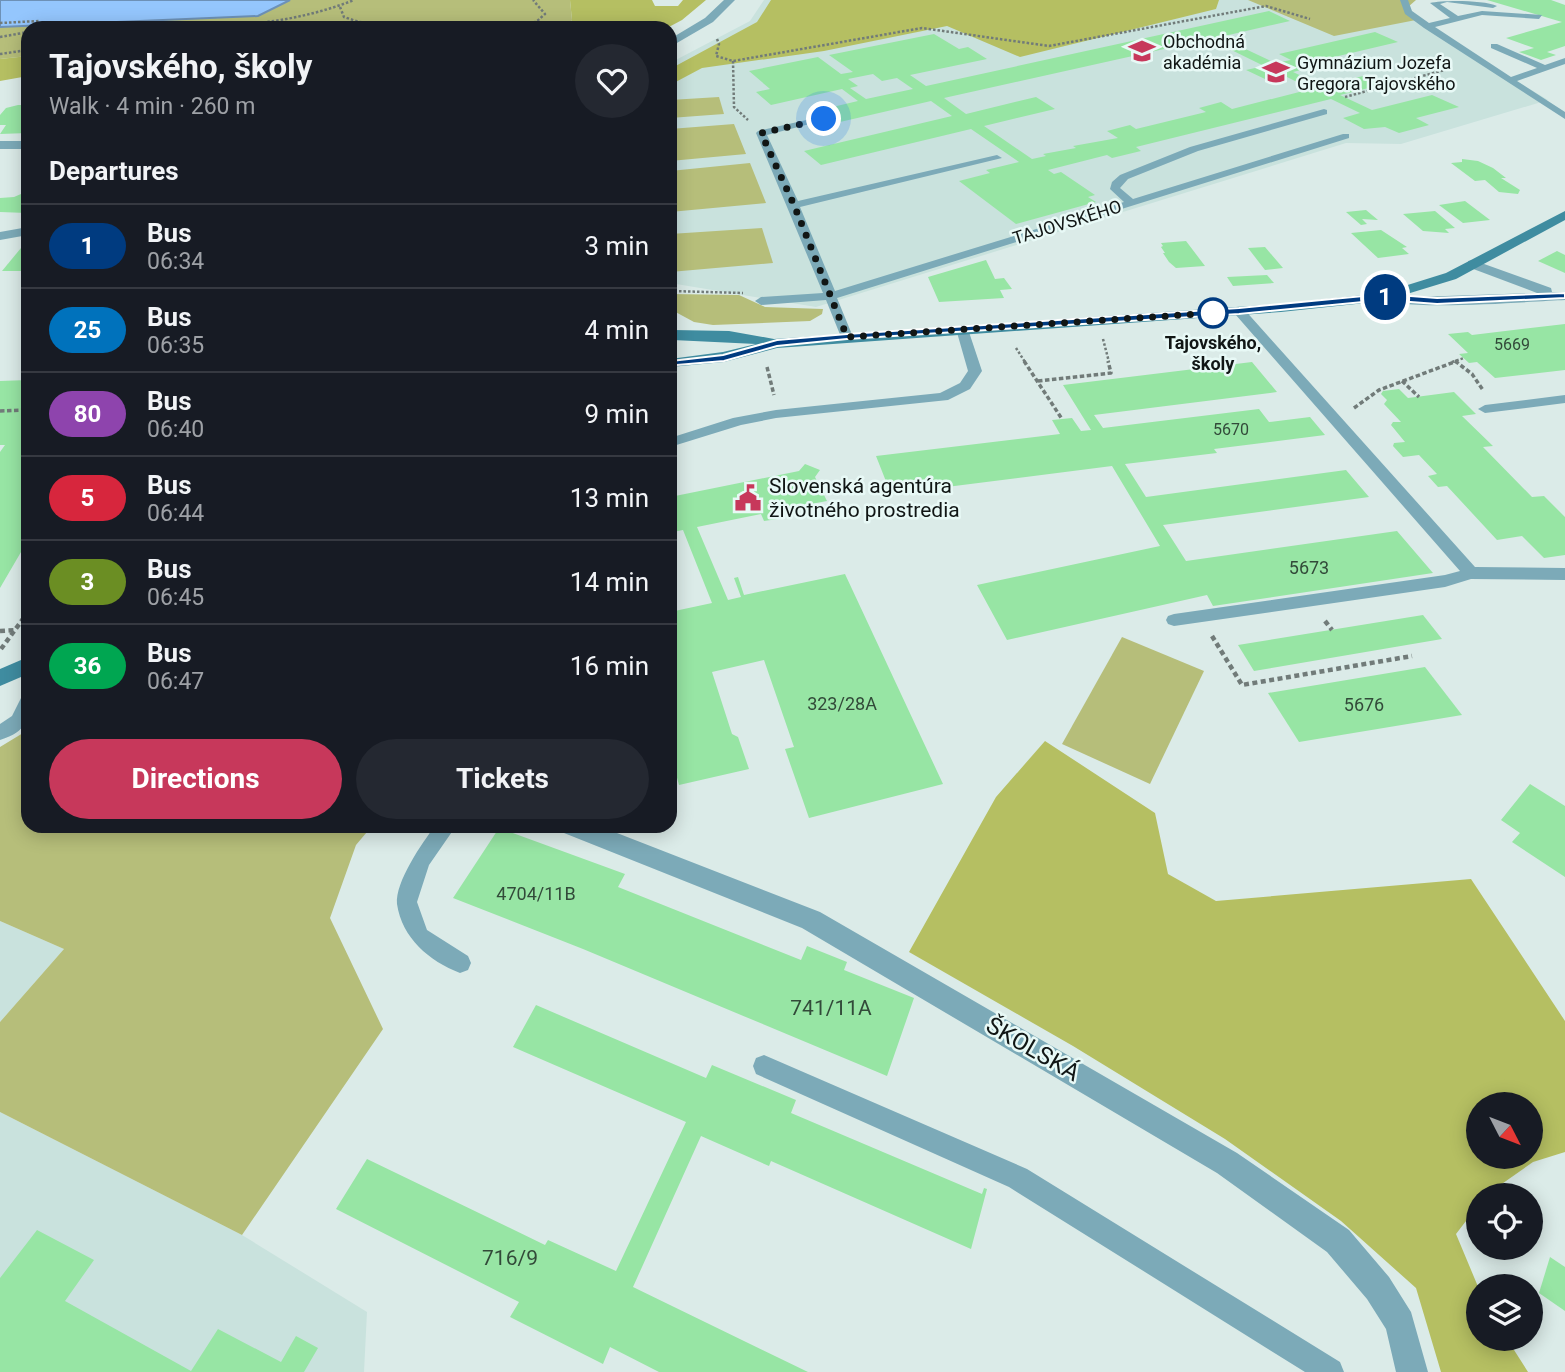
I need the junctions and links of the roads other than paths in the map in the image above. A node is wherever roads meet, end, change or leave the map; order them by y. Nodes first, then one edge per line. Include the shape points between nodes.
1 (730, 0) edge
2 (1404, 0) edge
3 (1447, 1) edge
4 (1493, 6) dead end
5 (1482, 13) junction
6 (1539, 18) dead end
7 (1458, 20) junction
8 (1427, 26) junction
9 (677, 40) edge
10 (1494, 46) dead end
11 (1565, 61) edge
12 (1545, 68) junction
13 (1510, 80) junction
14 (1324, 112) dead end
15 (1565, 116) edge
16 (824, 119) dead end
17 (1291, 122) junction
18 (1346, 136) dead end
19 (1330, 141) junction
20 (0, 145) edge
21 (21, 145) edge
22 (997, 158) dead end
23 (1132, 202) junction
24 (794, 205) junction
25 (1565, 215) edge
26 (21, 233) edge
27 (0, 236) edge
28 (1473, 264) junction
29 (1565, 295) edge
30 (831, 296) junction
31 (1384, 297) junction
32 (761, 301) road end
33 (1239, 311) junction
34 (962, 329) junction
35 (677, 334) edge
36 (847, 337) junction
37 (777, 343) junction
38 (677, 365) edge
39 (1565, 399) edge
40 (1490, 408) road end
41 (677, 441) edge
42 (1471, 573) junction
43 (1565, 574) edge
44 (1174, 620) dead end
45 (21, 668) edge
46 (0, 678) edge
47 (21, 717) edge
48 (0, 733) edge
49 (441, 833) edge
50 (590, 833) edge
51 (460, 963) dead end
52 (764, 1066) dead end
53 (1331, 1372) edge
54 (1412, 1372) edge

1 - 9 street
2 - 8 lane via 1408,12
3 - 4 lane
3 - 5 lane
3 - 7 lane via 1434,3
5 - 6 lane
5 - 7 lane
7 - 8 lane
8 - 13 lane
10 - 12 lane
11 - 12 lane
12 - 13 lane
13 - 15 lane
14 - 17 lane
16 - 24 lane via 761,133
17 - 19 lane
17 - 23 lane via 1194,149 1124,177 1115,189
18 - 19 lane, TAJOVSKÉHO
19 - 23 lane, TAJOVSKÉHO
20 - 21 street
22 - 24 lane
23 - 30 lane, TAJOVSKÉHO
24 - 30 lane
25 - 28 main road
26 - 27 street
28 - 29 street
28 - 31 main road via 1451,276
29 - 31 street via 1448,301
30 - 32 lane, TAJOVSKÉHO
30 - 36 lane
31 - 33 main road
33 - 34 main road
33 - 42 lane
34 - 36 main road
34 - 41 lane via 975,371 965,386 953,393 929,400 738,421
35 - 37 main road
36 - 37 main road
37 - 38 main road
39 - 40 lane
42 - 43 lane
42 - 44 lane via 1446,581
45 - 46 main road
47 - 48 lane
49 - 51 lane via 420,861 407,902 419,936
50 - 54 street, ŠKOLSKÁ via 811,920 1227,1163 1338,1241 1378,1288 1400,1323
52 - 53 lane via 1018,1178

